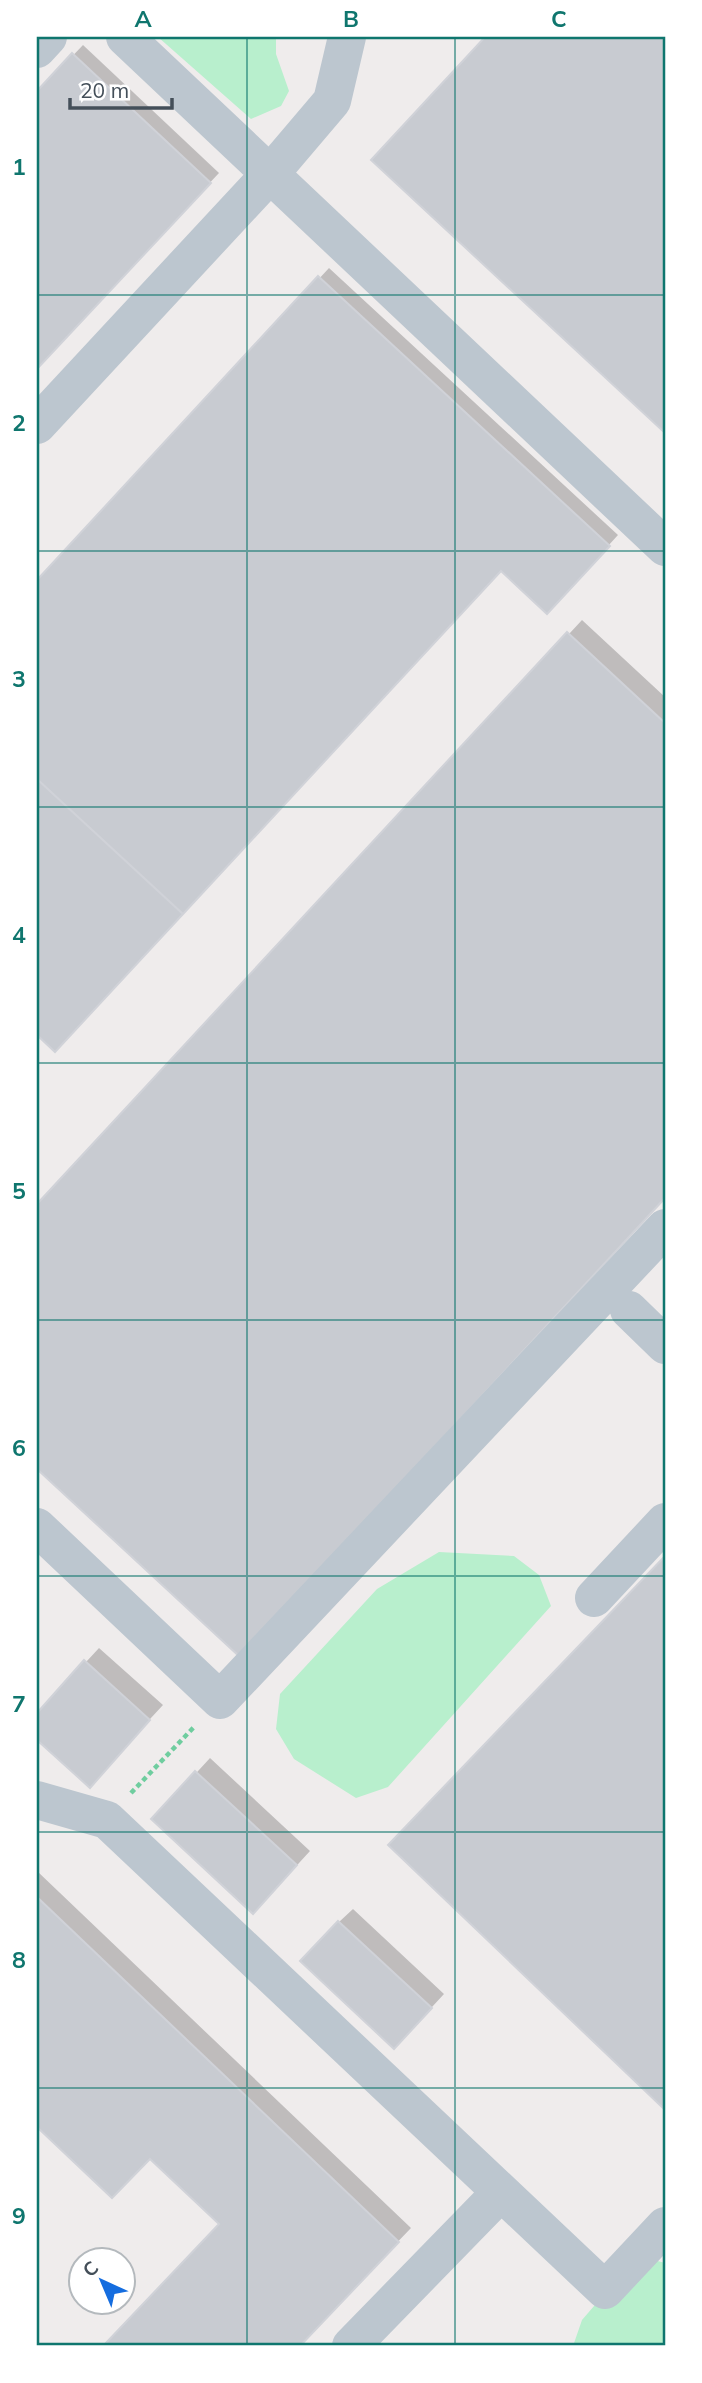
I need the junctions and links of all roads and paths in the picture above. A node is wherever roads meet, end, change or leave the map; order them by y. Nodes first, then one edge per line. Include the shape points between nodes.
1 (48, 37) edge
2 (125, 37) edge
3 (347, 37) edge
4 (37, 49) edge
5 (270, 174) junction
6 (37, 425) edge
7 (665, 547) edge
8 (665, 1228) edge
9 (629, 1310) dead end
10 (665, 1345) edge
11 (665, 1522) edge
12 (37, 1527) edge
13 (594, 1598) dead end
14 (220, 1700) junction
15 (37, 1800) edge
16 (107, 1820) junction
17 (502, 2192) junction
18 (665, 2226) edge
19 (351, 2346) edge

1 - 4 lane
2 - 5 lane
3 - 5 lane via 332,101
5 - 6 lane
5 - 7 lane
8 - 14 lane
9 - 10 lane
11 - 13 lane
12 - 14 lane
14 - 16 path
15 - 16 lane
16 - 17 lane
17 - 18 lane via 605,2290
17 - 19 lane

